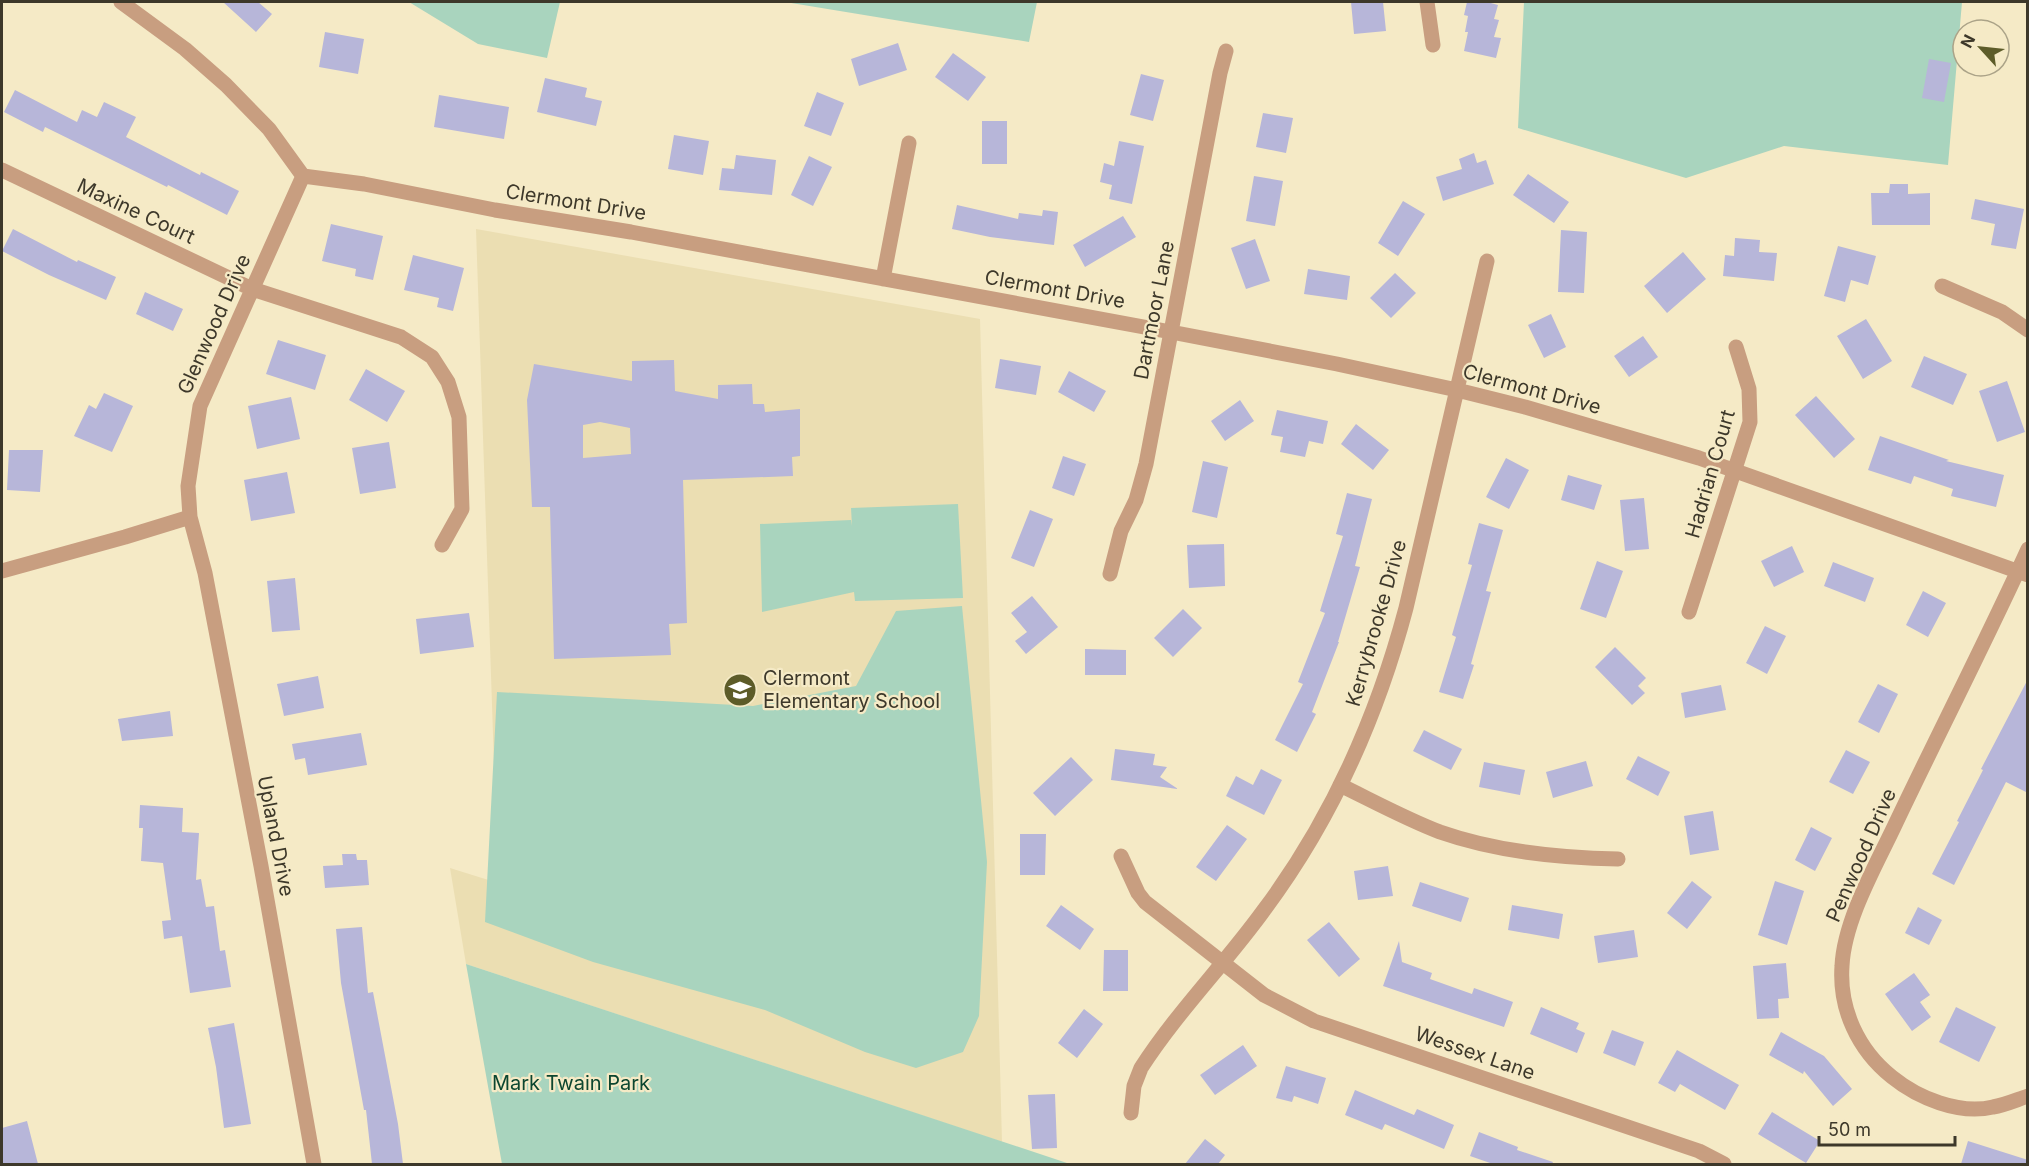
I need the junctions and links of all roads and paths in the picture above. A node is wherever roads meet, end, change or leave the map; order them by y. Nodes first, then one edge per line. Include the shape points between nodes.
1 (121, 2) edge
2 (1427, 2) edge
3 (1432, 45) dead end
4 (1227, 51) dead end
5 (909, 142) dead end
6 (2, 170) edge
7 (303, 176) junction
8 (1487, 261) dead end
9 (883, 279) junction
10 (1942, 286) dead end
11 (252, 289) junction
12 (2028, 330) edge
13 (1171, 332) junction
14 (1736, 347) dead end
15 (1457, 390) junction
16 (1736, 471) junction
17 (190, 516) junction
18 (442, 545) dead end
19 (2028, 549) edge
20 (2, 571) edge
21 (2023, 573) edge
22 (1110, 574) dead end
23 (1689, 612) dead end
24 (1340, 785) junction
25 (1121, 856) dead end
26 (1618, 859) dead end
27 (1222, 964) junction
28 (2028, 1096) edge
29 (1131, 1113) dead end
30 (314, 1164) edge
31 (1724, 1164) edge

1 - 7 street via 171,37 226,85 269,129
2 - 3 street
4 - 13 street, Dartmoor Lane
5 - 9 street
6 - 11 street, Maxine Court
7 - 9 street, Clermont Drive
7 - 11 street, Glenwood Drive
8 - 15 street, Kerrybrooke Drive
9 - 13 street, Clermont Drive
10 - 12 street via 2002,312
11 - 17 street, Glenwood Drive via 200,406 188,486
11 - 18 street, Maxine Court via 401,337 432,357 448,382 459,417 462,509
13 - 15 street, Clermont Drive
13 - 22 street, Dartmoor Lane via 1143,480 1121,531
14 - 16 street, Hadrian Court via 1751,404
15 - 16 street, Clermont Drive
15 - 24 street, Kerrybrooke Drive via 1394,651 1369,724
16 - 21 street, Clermont Drive
16 - 23 street, Hadrian Court
17 - 20 street
17 - 30 street, Upland Drive via 214,620
19 - 21 street, Penwood Drive
21 - 28 street, Penwood Drive via 2004,603 1917,778 1857,907 1843,951 1841,980 1846,1012 1862,1044 1885,1072 1913,1092 1943,1104 1978,1108 1992,1108
24 - 26 street via 1412,821 1480,843 1556,857
24 - 27 street, Kerrybrooke Drive via 1292,871
25 - 27 street, Wessex Lane via 1145,902
27 - 29 street, Kerrybrooke Drive via 1141,1068
27 - 31 street, Wessex Lane via 1264,995 1314,1021 1699,1151

